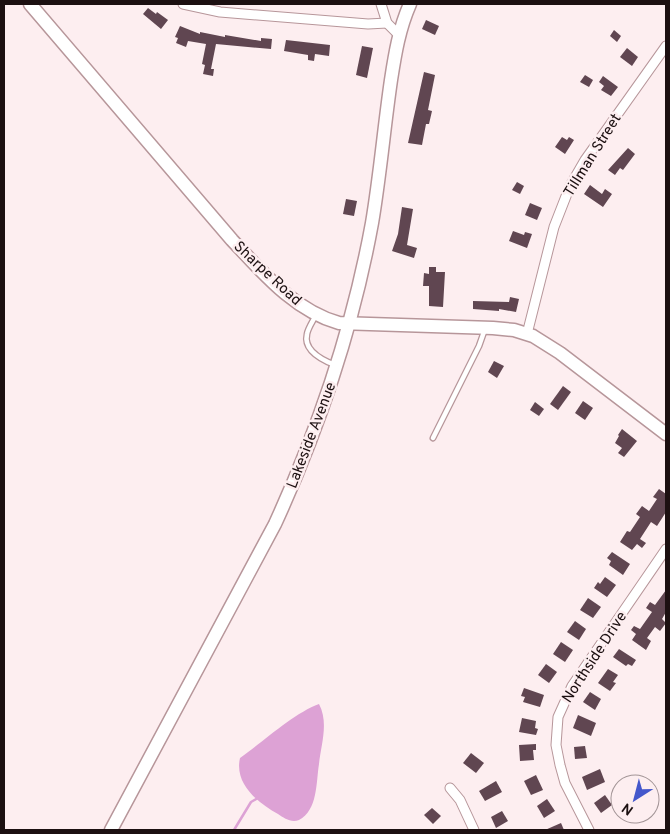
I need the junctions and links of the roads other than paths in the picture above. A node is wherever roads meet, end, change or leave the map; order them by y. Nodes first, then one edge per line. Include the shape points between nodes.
1 (30, 4) edge
2 (183, 4) edge
3 (381, 4) edge
4 (410, 4) edge
5 (387, 23) junction
6 (398, 34) junction
7 (666, 46) edge
8 (316, 315) junction
9 (349, 324) junction
10 (486, 328) junction
11 (528, 334) junction
12 (336, 365) junction
13 (666, 434) edge
14 (433, 438) dead end
15 (666, 549) edge
16 (450, 788) dead end
17 (111, 830) edge
18 (474, 830) edge
19 (589, 830) edge

1 - 8 street, Sharpe Road via 232,240 283,291
2 - 5 street via 220,12
3 - 5 street
4 - 6 street, Lakeside Avenue
5 - 6 street
6 - 9 street, Lakeside Avenue via 372,222
7 - 11 street, Tillman Street via 570,186 554,227
8 - 9 street, Sharpe Road
8 - 12 lane via 306,335 307,343 318,358
9 - 10 street, Sharpe Road
9 - 12 street, Lakeside Avenue
10 - 11 street, Sharpe Road
10 - 14 lane
11 - 13 street, Sharpe Road via 560,353
12 - 17 street, Lakeside Avenue via 298,472 275,524
15 - 19 street, Northside Drive via 572,686 558,717 556,745 560,766
16 - 18 street via 460,800

